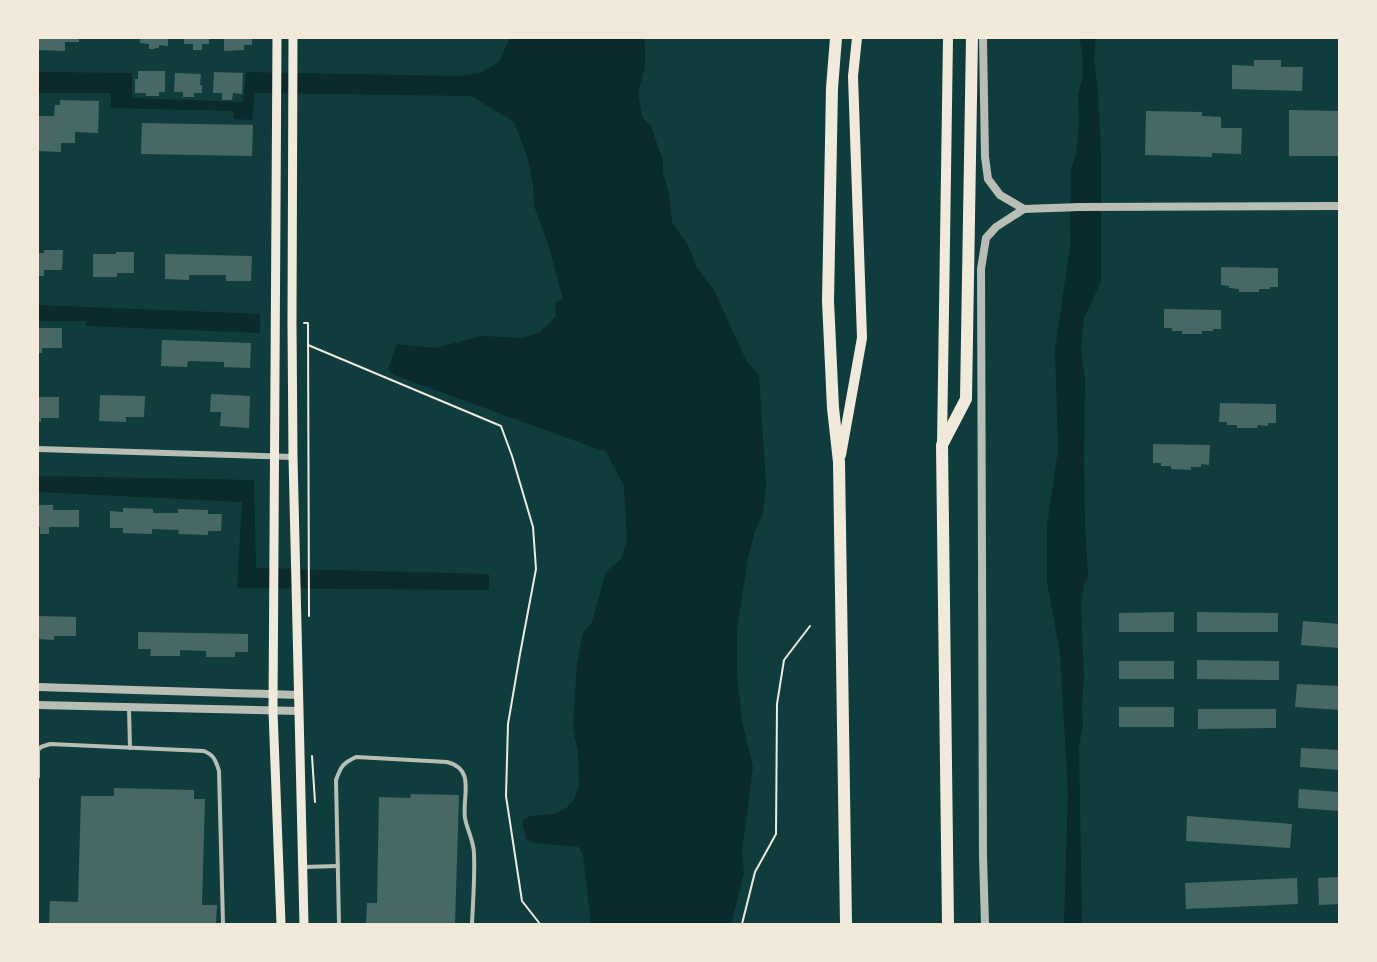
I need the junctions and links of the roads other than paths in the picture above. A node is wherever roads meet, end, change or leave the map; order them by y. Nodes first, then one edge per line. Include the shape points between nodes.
1 (277, 38) edge
2 (293, 38) edge
3 (836, 38) edge
4 (857, 38) edge
5 (948, 38) edge
6 (972, 38) edge
7 (983, 38) edge
8 (1340, 206) edge
9 (1024, 209) junction
10 (942, 445) junction
11 (38, 450) edge
12 (275, 457) junction
13 (293, 457) junction
14 (839, 462) junction
15 (38, 687) edge
16 (273, 694) junction
17 (299, 695) junction
18 (38, 705) edge
19 (129, 708) junction
20 (273, 711) junction
21 (299, 711) junction
22 (130, 748) junction
23 (38, 777) edge
24 (338, 866) junction
25 (303, 867) junction
26 (223, 924) edge
27 (280, 924) edge
28 (304, 924) edge
29 (339, 924) edge
30 (472, 924) edge
31 (846, 924) edge
32 (948, 924) edge
33 (985, 924) edge

1 - 12 main road
2 - 13 main road
3 - 14 highway via 828,315
4 - 14 main road via 853,76 862,338
5 - 10 main road
6 - 10 highway via 966,399
7 - 9 street via 988,179 1000,195
8 - 9 street
9 - 33 street via 986,238 981,269
10 - 32 highway
11 - 12 street
12 - 13 street
12 - 16 main road
13 - 17 main road
14 - 31 highway
15 - 16 street
16 - 17 street
16 - 20 main road
17 - 21 main road
18 - 19 street
19 - 20 street
19 - 22 lane
20 - 21 street
20 - 27 main road
21 - 25 main road
22 - 23 lane via 50,744 38,750
22 - 26 lane via 204,751 217,761
24 - 25 lane
24 - 29 lane
24 - 30 lane via 336,780 341,767 356,757 456,764 467,785 465,815 474,853
25 - 28 main road

